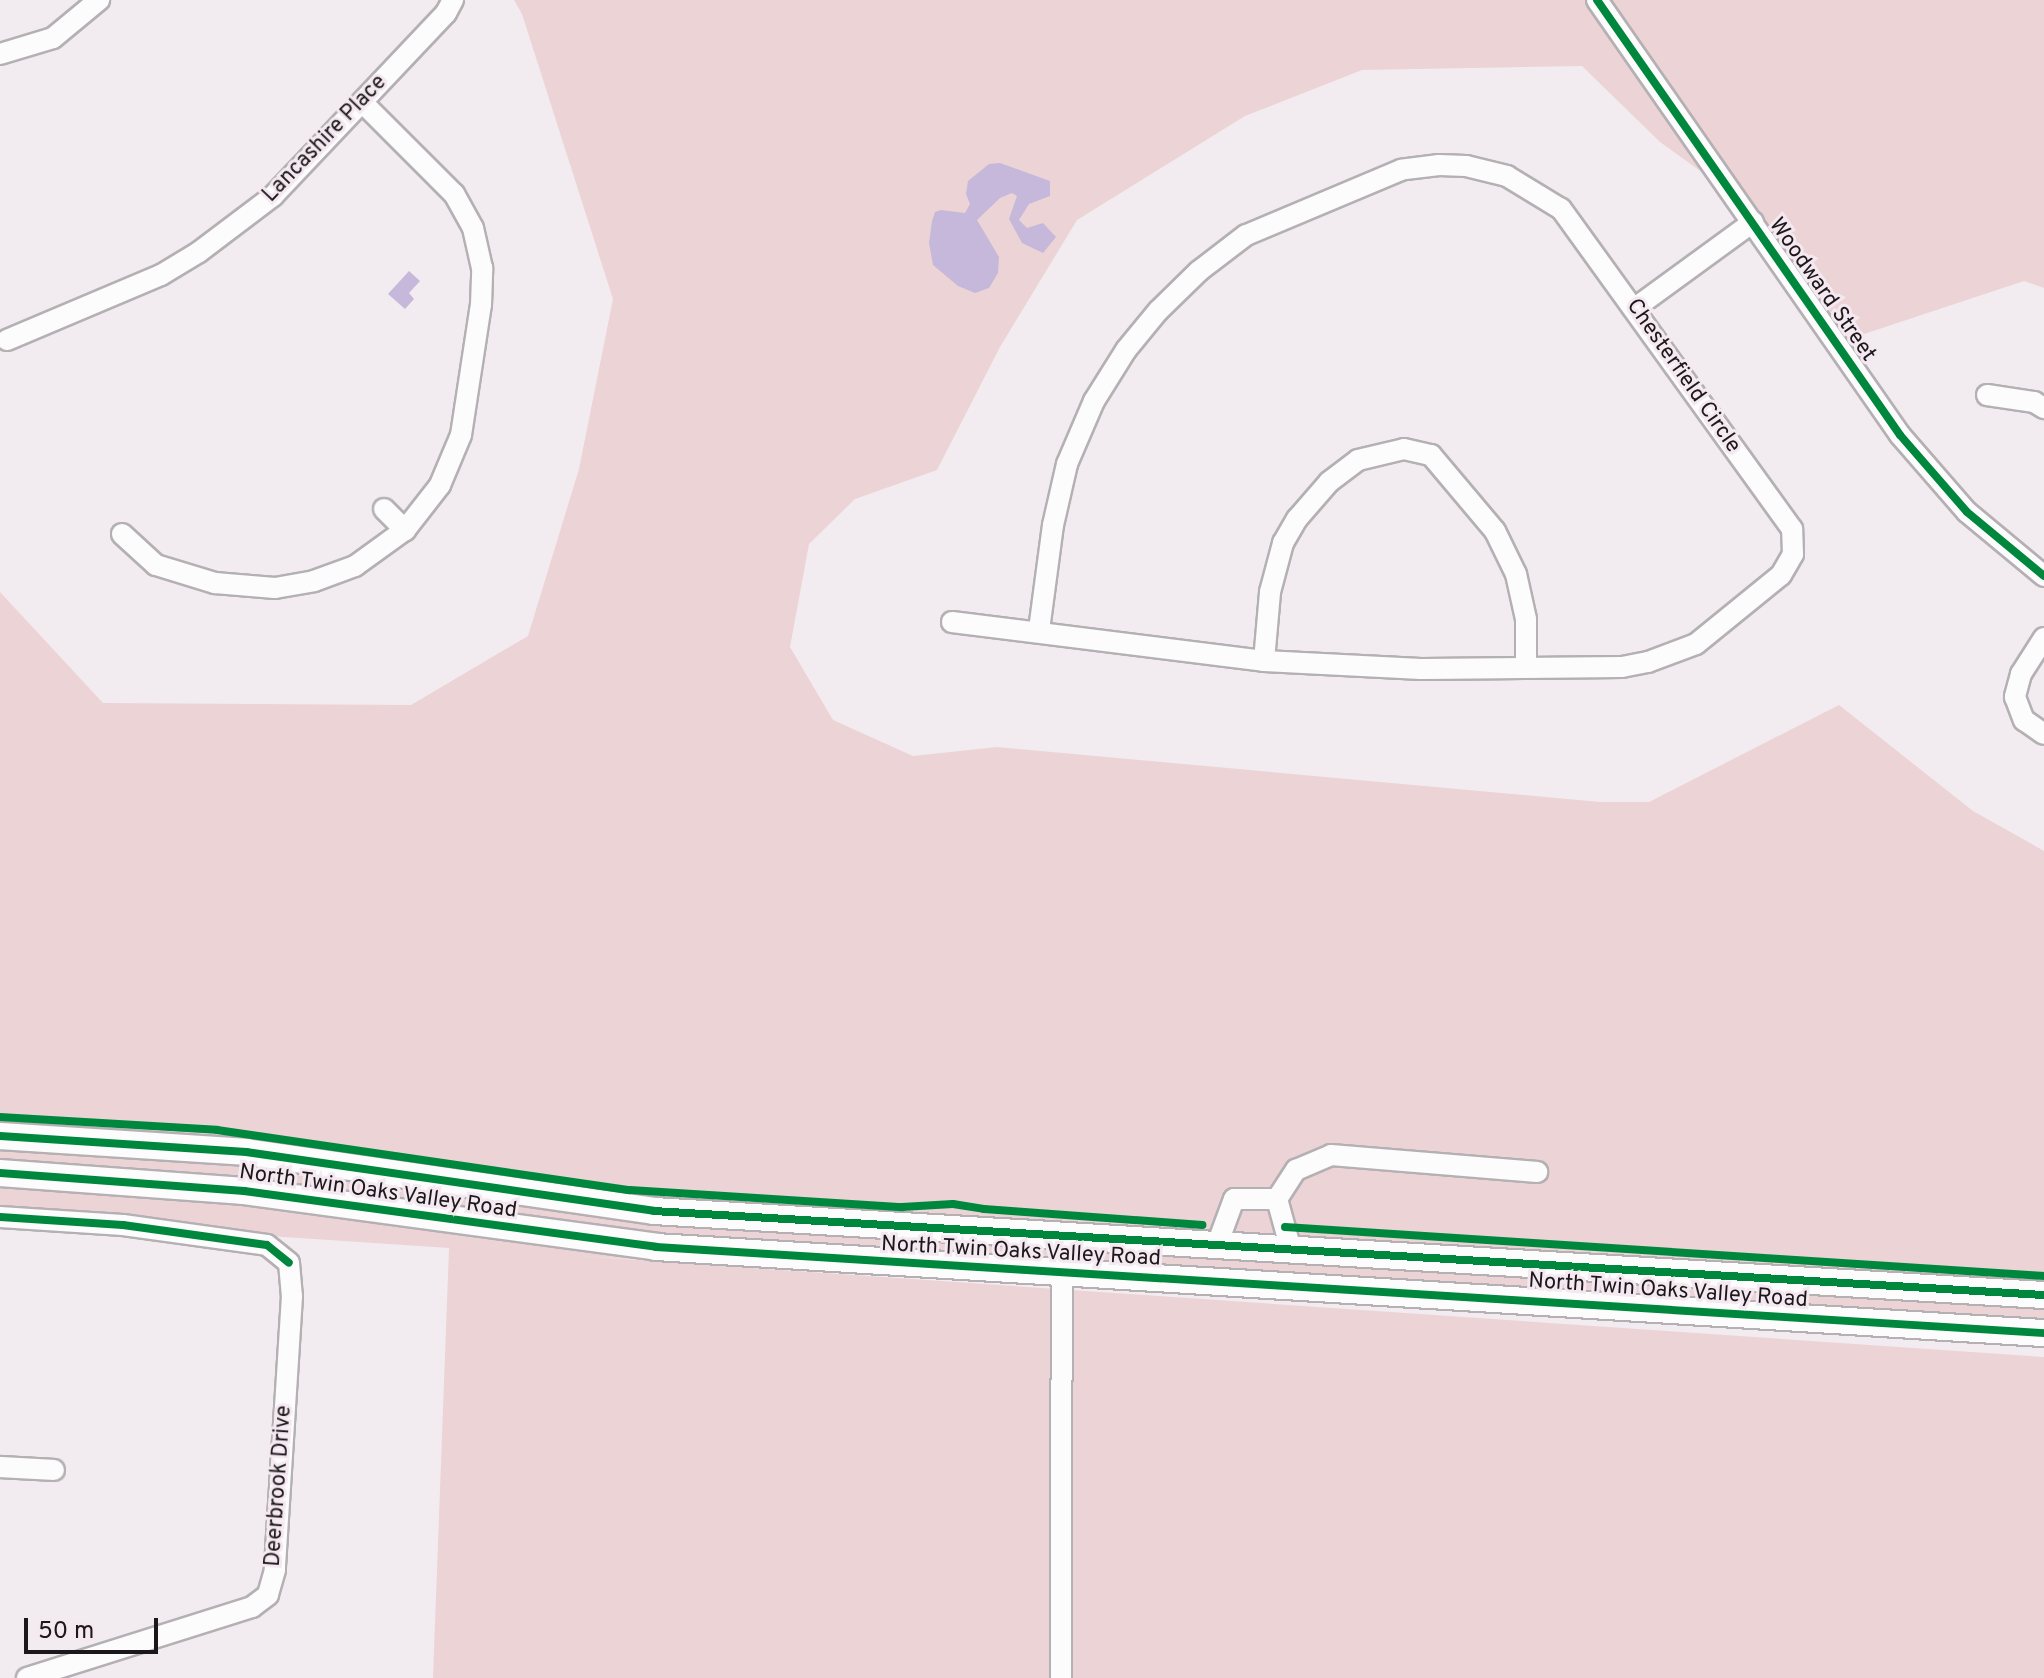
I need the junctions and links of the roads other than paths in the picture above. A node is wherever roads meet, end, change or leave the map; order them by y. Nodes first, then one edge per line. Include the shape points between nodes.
1 (99, 0) edge
2 (453, 0) edge
3 (1597, 0) edge
4 (0, 54) edge
5 (363, 103) junction
6 (1753, 222) junction
7 (1635, 308) junction
8 (7, 340) dead end
9 (1987, 395) dead end
10 (2044, 408) edge
11 (384, 509) dead end
12 (405, 530) junction
13 (122, 534) dead end
14 (2044, 576) edge
15 (952, 622) dead end
16 (1039, 630) junction
17 (2044, 638) edge
18 (1264, 661) junction
19 (1526, 667) junction
20 (2044, 734) edge
21 (0, 1136) edge
22 (1537, 1172) dead end
23 (0, 1173) edge
24 (1277, 1199) junction
25 (0, 1217) edge
26 (1217, 1245) junction
27 (1300, 1250) junction
28 (1616, 1269) junction
29 (1062, 1273) junction
30 (1440, 1294) junction
31 (2044, 1295) edge
32 (2044, 1333) edge
33 (0, 1467) edge
34 (54, 1470) dead end
35 (27, 1678) edge
36 (1061, 1678) edge

1 - 4 street via 53,38
2 - 5 street, Lancashire Place
3 - 6 street, Woodward Street
5 - 8 street, Lancashire Place via 273,196 199,252 161,275
5 - 12 street via 454,194 473,228 482,268 461,435 440,485
6 - 7 street
6 - 14 street, Woodward Street via 1900,435 1967,512
7 - 16 street, Chesterfield Circle via 1561,209 1507,176 1466,166 1401,170 1246,235 1158,311 1094,401 1063,480
7 - 19 street, Chesterfield Circle via 1792,529 1793,554 1781,575 1696,644 1622,667
9 - 10 street
11 - 12 street
12 - 13 street via 355,566 275,588 215,583 156,565
15 - 16 street, Chesterfield Circle
16 - 18 street, Chesterfield Circle
17 - 20 street via 2021,674 2015,697 2024,720
18 - 19 street, Chesterfield Circle via 1421,669
18 - 19 street via 1270,592 1283,543 1297,519 1329,482 1358,460 1404,449 1431,455 1495,531 1516,574 1526,619
21 - 26 main road, North Twin Oaks Valley Road via 246,1152 654,1211
22 - 24 street via 1331,1155 1296,1170
23 - 29 main road, North Twin Oaks Valley Road via 244,1191 656,1247
24 - 26 street via 1234,1199
24 - 27 street
25 - 35 street, Deerbrook Drive via 123,1225 267,1245 289,1263 292,1296 276,1554 268,1595 252,1607
26 - 27 main road, North Twin Oaks Valley Road
27 - 28 main road, North Twin Oaks Valley Road
27 - 30 main road via 1349,1270 1422,1278
28 - 30 main road via 1577,1284 1469,1279
28 - 31 main road, North Twin Oaks Valley Road
29 - 30 main road, North Twin Oaks Valley Road
29 - 36 street
30 - 32 main road, North Twin Oaks Valley Road
33 - 34 street

